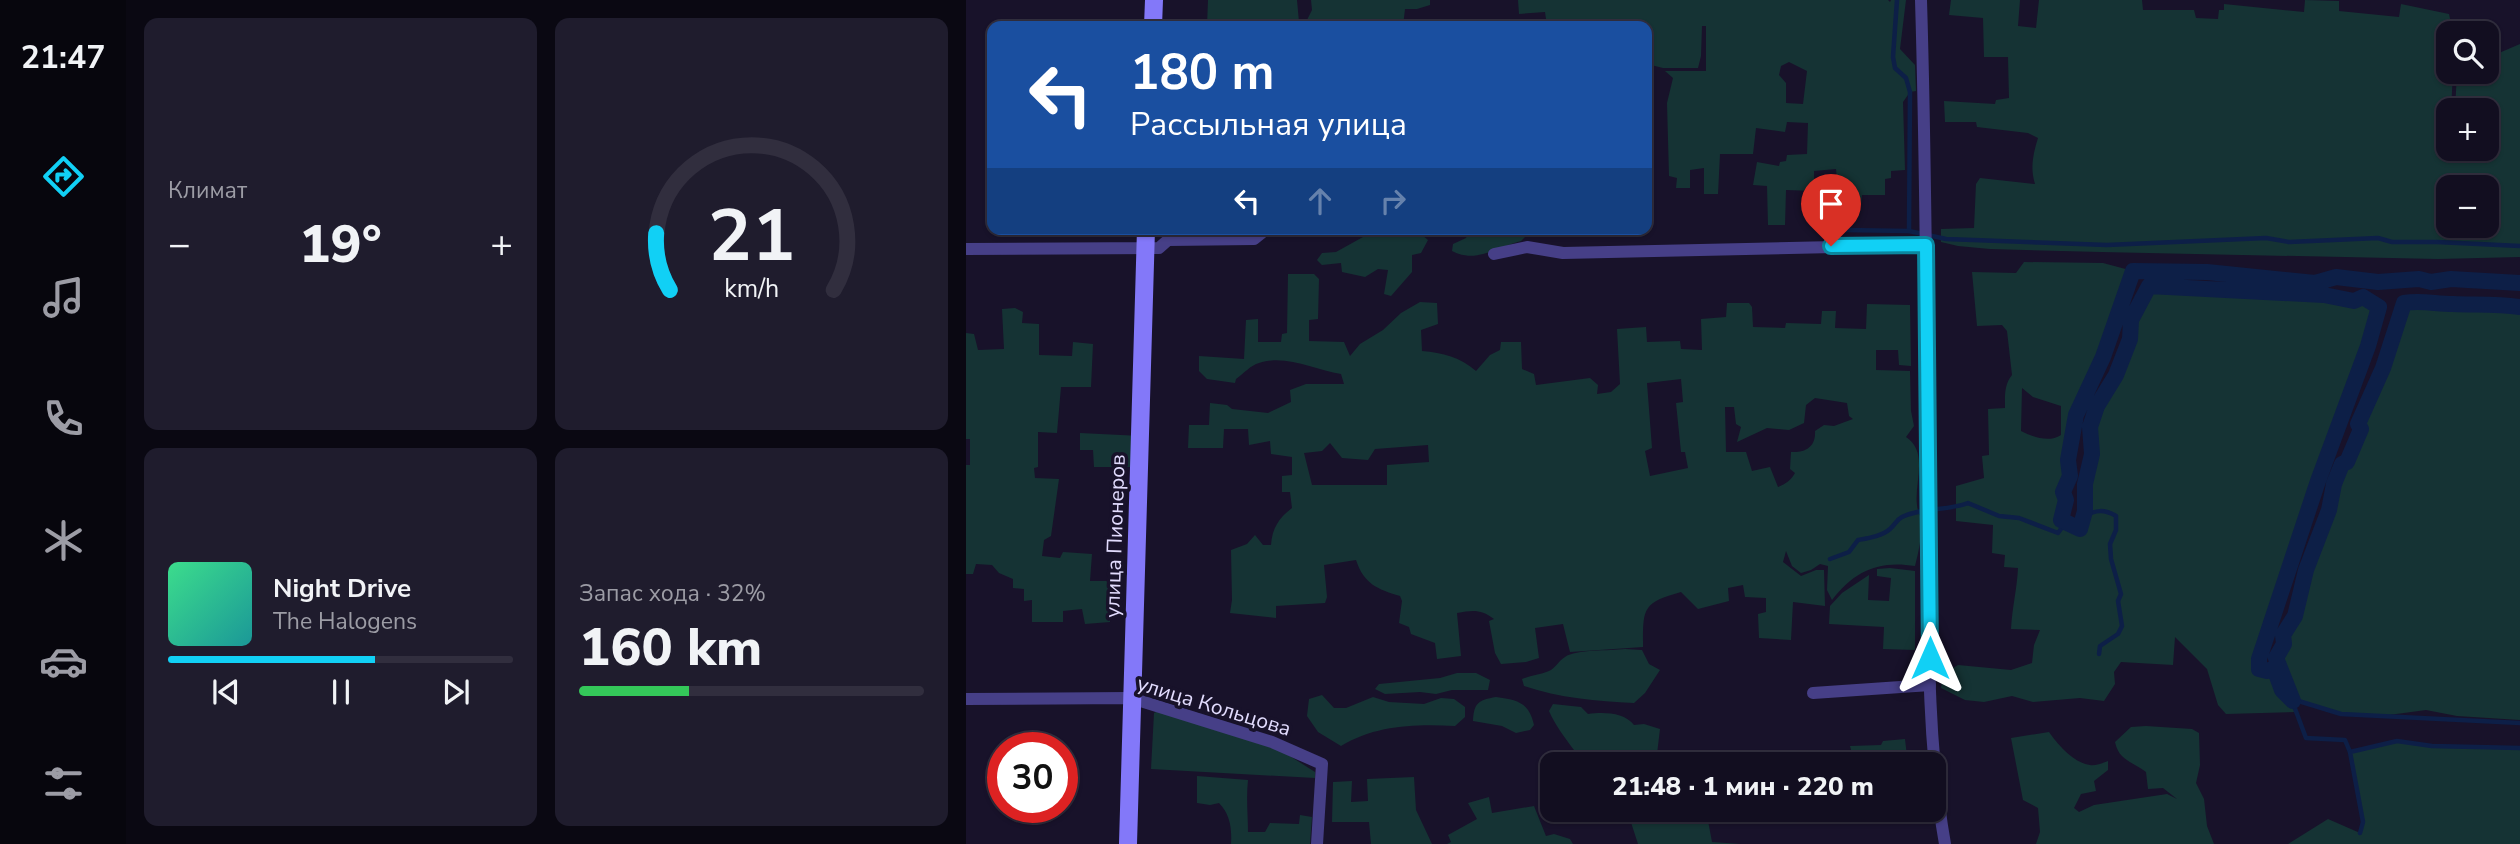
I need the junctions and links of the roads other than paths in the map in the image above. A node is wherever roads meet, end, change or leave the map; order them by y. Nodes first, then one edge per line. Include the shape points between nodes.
1 (1154, 0) edge
2 (1922, 0) edge
3 (1153, 21) edge
4 (1146, 235) edge
5 (1259, 235) edge
6 (1926, 245) junction
7 (1145, 248) junction
8 (966, 249) edge
9 (1494, 254) dead end
10 (1930, 685) junction
11 (1813, 693) dead end
12 (1131, 698) junction
13 (966, 699) edge
14 (1128, 844) edge
15 (1317, 844) edge
16 (1945, 844) edge

1 - 3 street
2 - 6 street
4 - 7 street, улица Пионеров
5 - 7 street via 1254,239 1168,240 1159,248
6 - 9 street via 1563,253 1527,247
6 - 10 street
7 - 8 street
7 - 12 street, улица Пионеров
10 - 11 street
10 - 16 street
12 - 13 street, улица Кольцова
12 - 14 street, улица Пионеров
12 - 15 street, улица Кольцова via 1272,742 1322,764

